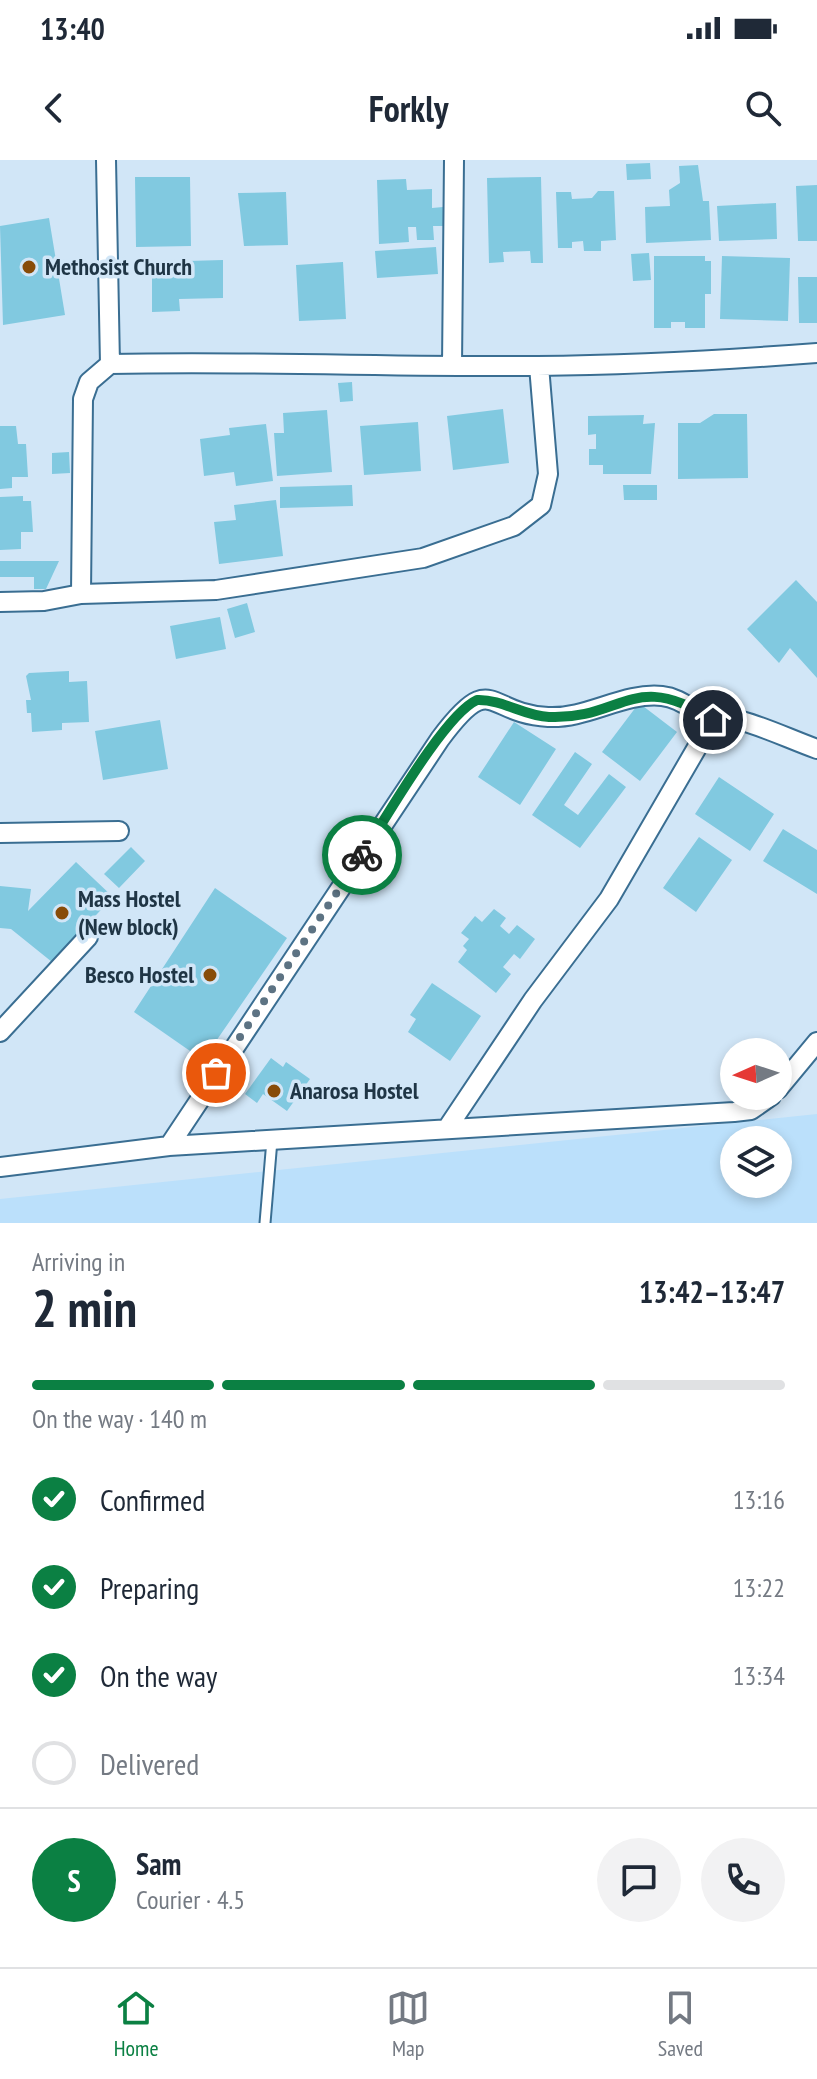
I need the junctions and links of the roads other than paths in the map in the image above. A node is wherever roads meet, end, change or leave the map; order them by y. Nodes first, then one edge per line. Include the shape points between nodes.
1 (106, 160) edge
2 (454, 160) edge
3 (817, 353) edge
4 (110, 364) junction
5 (452, 366) junction
6 (539, 366) junction
7 (81, 594) junction
8 (0, 602) edge
9 (713, 720) junction
10 (817, 749) edge
11 (119, 831) dead end
12 (0, 833) edge
13 (88, 937) dead end
14 (0, 1032) edge
15 (817, 1042) edge
16 (792, 1072) edge
17 (751, 1110) edge
18 (448, 1127) junction
19 (272, 1140) junction
20 (169, 1146) junction
21 (0, 1167) edge
22 (265, 1223) edge

1 - 4 street
2 - 5 street
3 - 6 street
4 - 5 street via 306,361
4 - 7 street via 89,382 83,399
5 - 6 street
6 - 7 street via 548,474 541,505 514,526 423,558 216,590
7 - 8 street
9 - 10 street via 739,720
9 - 18 street via 609,899
9 - 20 street via 664,696 637,697 573,717 545,717 487,699 468,704
11 - 12 street
13 - 14 street
15 - 16 street
17 - 18 street
18 - 19 street
19 - 20 street
19 - 22 lane
20 - 21 street

